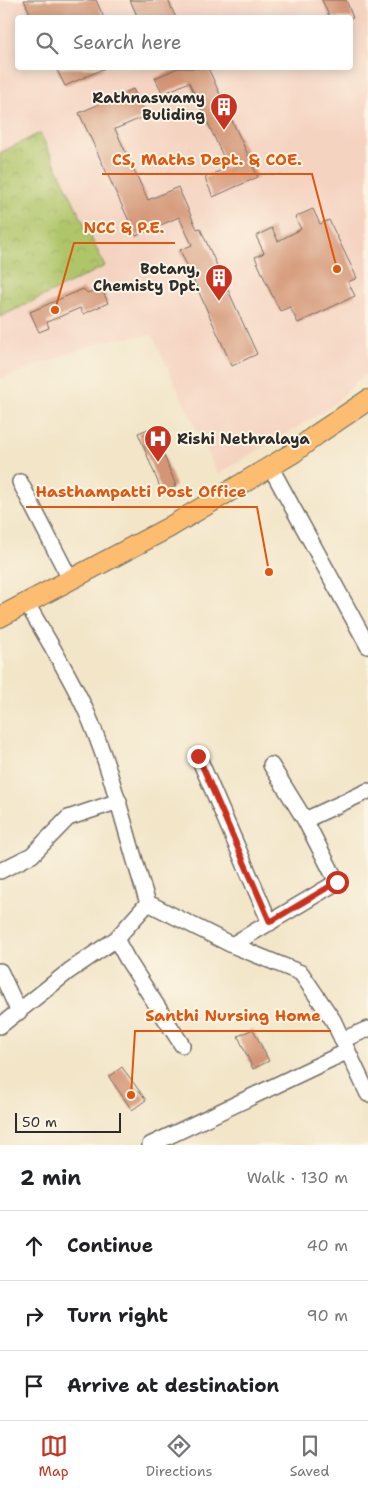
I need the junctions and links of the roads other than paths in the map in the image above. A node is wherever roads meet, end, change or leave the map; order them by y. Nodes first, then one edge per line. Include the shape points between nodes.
1 (368, 400) edge
2 (270, 466) junction
3 (20, 482) dead end
4 (70, 579) junction
5 (26, 602) junction
6 (0, 617) edge
7 (368, 646) edge
8 (198, 756) dead end
9 (271, 765) dead end
10 (368, 790) edge
11 (119, 800) junction
12 (305, 820) junction
13 (0, 871) edge
14 (148, 903) junction
15 (270, 922) junction
16 (116, 939) junction
17 (232, 945) junction
18 (0, 971) edge
19 (19, 1012) junction
20 (0, 1026) edge
21 (368, 1029) edge
22 (182, 1045) dead end
23 (345, 1045) junction
24 (368, 1094) edge
25 (150, 1145) edge

1 - 2 main road
2 - 4 main road via 168,528
2 - 7 street
3 - 4 street
4 - 5 main road
5 - 6 main road
5 - 11 street via 87,713
8 - 15 street
9 - 12 street
10 - 12 street
11 - 13 street via 68,818 32,855
11 - 14 street
12 - 15 street via 337,882
14 - 16 street
14 - 17 street
15 - 17 street
16 - 19 street via 69,971
16 - 22 street
17 - 23 street via 302,973 333,1020
18 - 19 street
19 - 20 street
21 - 23 street
23 - 24 street
23 - 25 street

